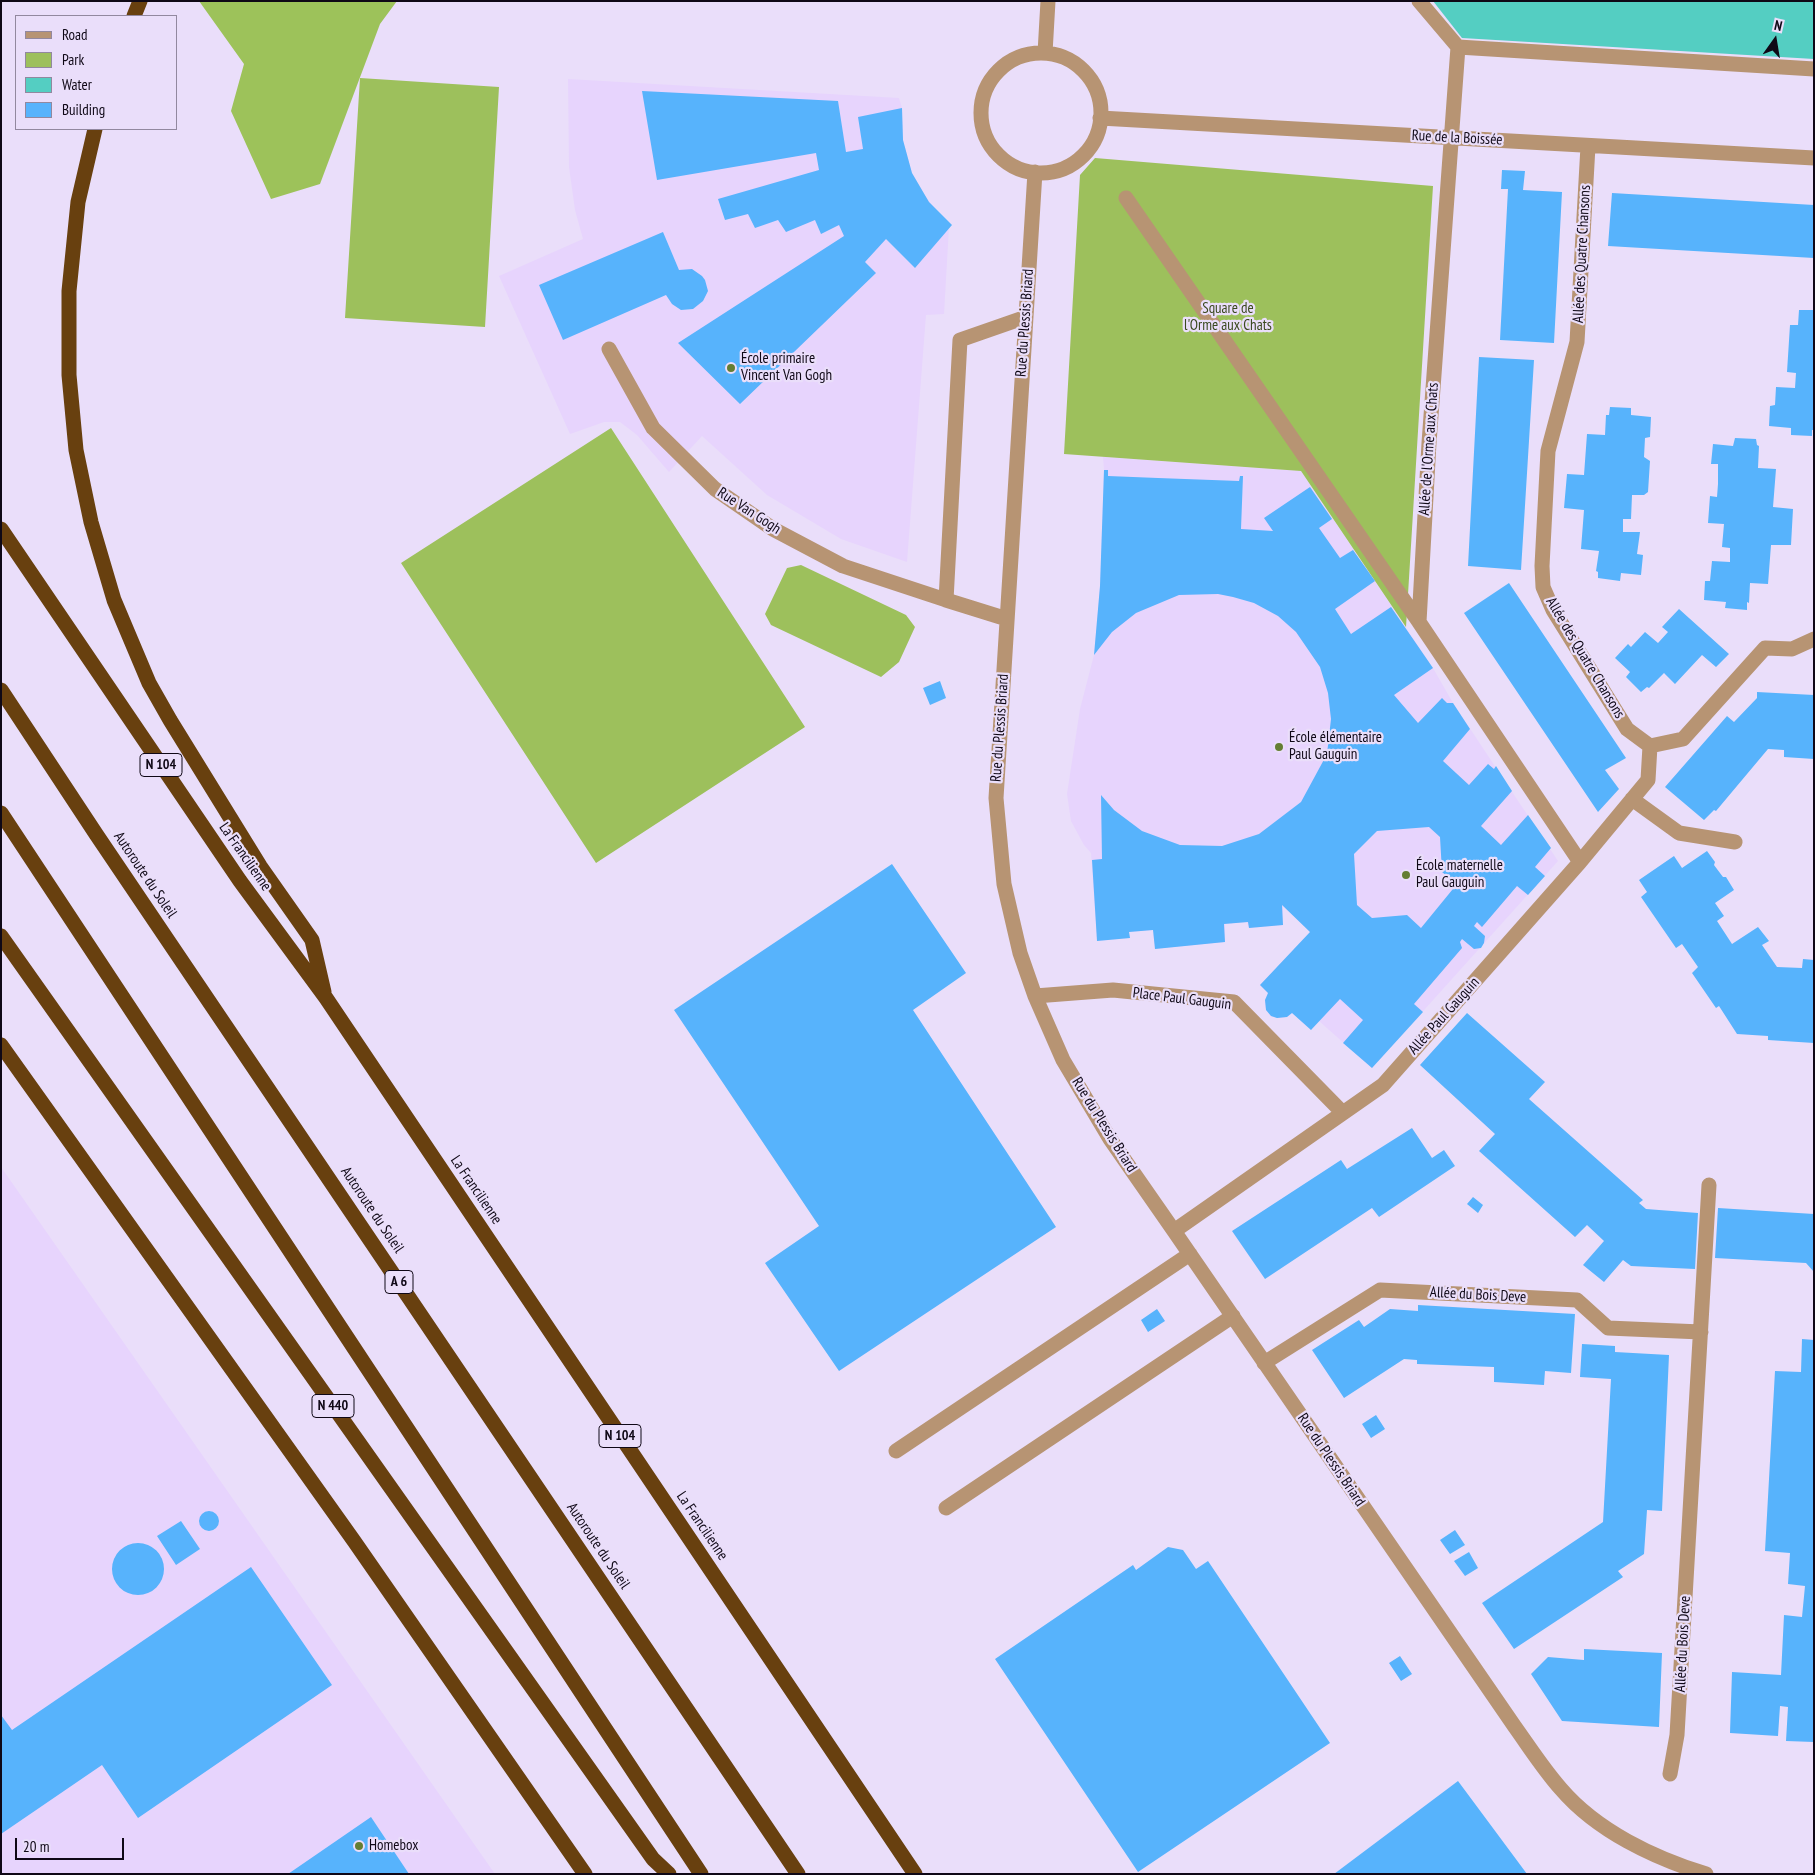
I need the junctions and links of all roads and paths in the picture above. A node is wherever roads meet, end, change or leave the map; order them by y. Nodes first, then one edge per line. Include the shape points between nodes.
1 (140, 1) edge
2 (1048, 1) edge
3 (1419, 1) edge
4 (134, 15) edge
5 (1458, 48) junction
6 (1045, 53) junction
7 (1814, 69) edge
8 (1100, 118) junction
9 (95, 130) edge
10 (1452, 138) junction
11 (1588, 146) junction
12 (1814, 158) edge
13 (1036, 172) junction
14 (1126, 198) dead end
15 (1026, 316) junction
16 (609, 349) dead end
17 (1, 529) edge
18 (946, 600) junction
19 (1006, 618) junction
20 (1419, 622) junction
21 (1814, 638) edge
22 (1, 690) edge
23 (1650, 746) junction
24 (1632, 800) junction
25 (1, 812) edge
26 (1735, 842) dead end
27 (1580, 862) junction
28 (1, 936) edge
29 (1035, 996) junction
30 (326, 998) junction
31 (1, 1045) edge
32 (1343, 1113) junction
33 (1709, 1185) dead end
34 (1174, 1231) junction
35 (1190, 1254) junction
36 (1233, 1316) junction
37 (1701, 1332) junction
38 (1264, 1363) junction
39 (896, 1451) dead end
40 (946, 1508) dead end
41 (1670, 1774) dead end
42 (585, 1874) edge
43 (669, 1874) edge
44 (701, 1874) edge
45 (798, 1874) edge
46 (915, 1874) edge
47 (1706, 1874) edge

1 - 4 highway
2 - 6 street
3 - 5 street
5 - 7 street
5 - 10 street, Allée de l'Orme aux Chats
6 - 8 street via 1063,57 1079,67 1092,82 1099,99
6 - 13 street via 1024,55 1005,64 991,79 982,98 981,118 986,139 998,156 1015,167
8 - 10 street, Rue de la Boissée
8 - 13 street via 1090,147 1079,158 1051,172
9 - 30 highway via 78,202 69,291 69,376 76,450 91,522 114,600 149,683 260,866 312,940
10 - 11 street, Rue de la Boissée
10 - 20 street, Allée de l'Orme aux Chats
11 - 12 street, Rue de la Boissée
11 - 23 street, Allée des Quatre Chansons via 1577,342 1548,451 1543,587 1553,610 1627,729
13 - 15 street, Rue du Plessis Briard
14 - 20 street
15 - 18 street via 960,340
15 - 19 street, Rue du Plessis Briard
16 - 18 street, Rue Van Gogh via 653,428 714,489 773,529 843,566
17 - 30 highway, La Francilienne / N 104 via 240,881
18 - 19 street, Rue Van Gogh
19 - 29 street, Rue du Plessis Briard via 996,798 1004,884 1020,953
20 - 27 street
21 - 23 street via 1792,649 1765,648 1683,740
22 - 45 highway, Autoroute du Soleil / A 6
23 - 24 street, Allée Paul Gauguin via 1648,780
24 - 26 street via 1679,833
24 - 27 street, Allée Paul Gauguin
25 - 44 highway
27 - 32 street, Allée Paul Gauguin via 1383,1085
28 - 43 highway, N 440 via 653,1859
29 - 32 street, Place Paul Gauguin via 1113,990 1234,1002
29 - 34 street, Rue du Plessis Briard via 1063,1060 1110,1139
30 - 46 highway, La Francilienne / N 104
31 - 42 highway via 337,1517
32 - 34 street, Allée Paul Gauguin
33 - 37 street, Allée du Bois Deve
34 - 35 street, Rue du Plessis Briard
35 - 36 street, Rue du Plessis Briard
35 - 39 street
36 - 38 street, Rue du Plessis Briard
36 - 40 street
37 - 38 street, Allée du Bois Deve via 1608,1328 1577,1300 1380,1290
37 - 41 street, Allée du Bois Deve via 1677,1735
38 - 47 street, Rue du Plessis Briard via 1561,1790 1602,1827 1650,1852

